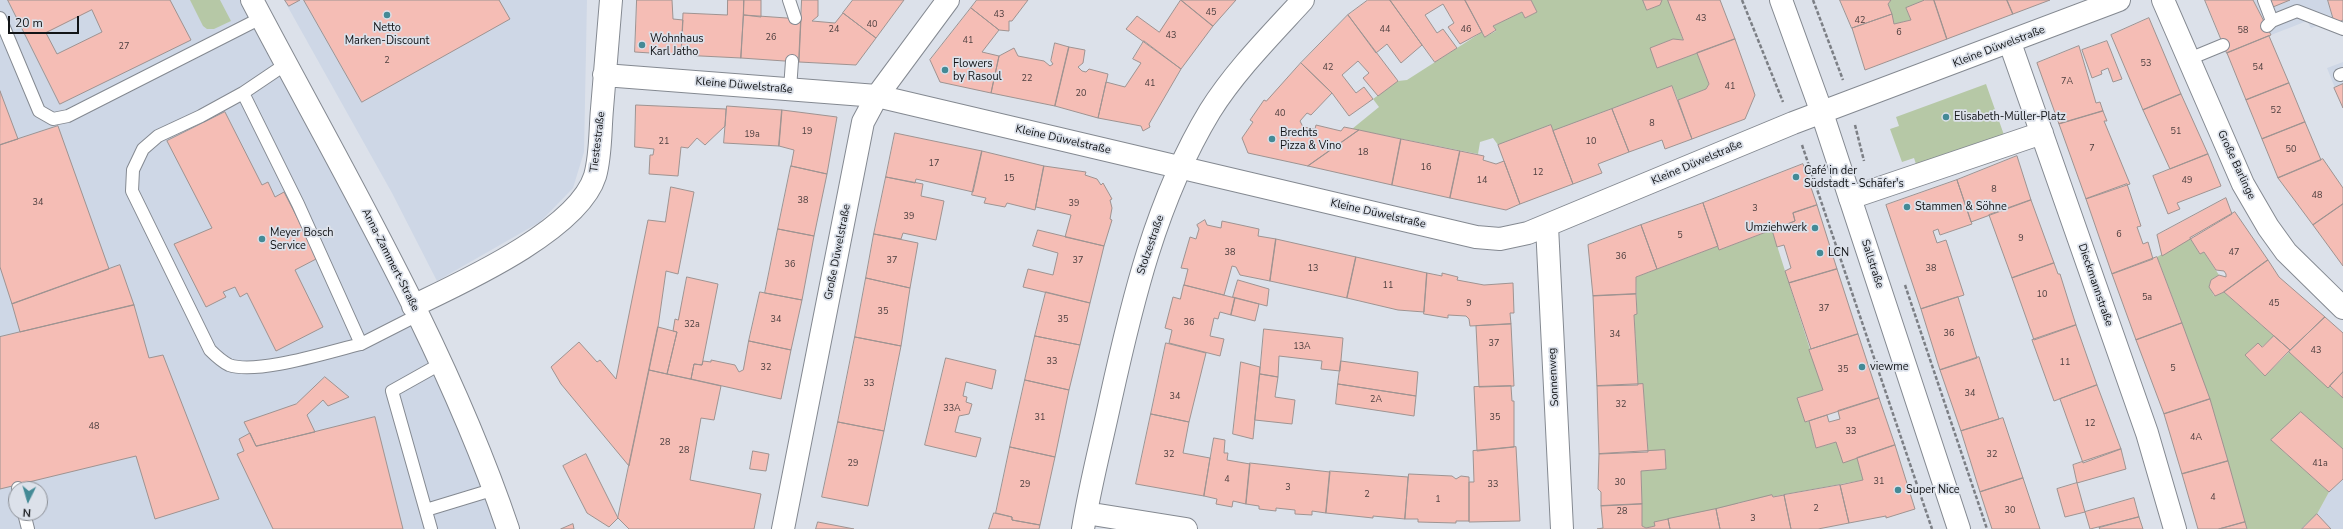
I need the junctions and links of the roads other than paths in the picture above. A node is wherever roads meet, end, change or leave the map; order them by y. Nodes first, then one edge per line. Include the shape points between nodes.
1 (611, 0) edge
2 (789, 0) edge
3 (948, 0) edge
4 (1303, 0) edge
5 (1781, 0) edge
6 (2119, 0) edge
7 (2163, 0) edge
8 (2264, 0) edge
9 (256, 9) edge
10 (0, 18) edge
11 (795, 18) dead end
12 (2343, 29) edge
13 (2010, 43) junction
14 (2223, 45) dead end
15 (2189, 59) junction
16 (792, 61) dead end
17 (286, 64) junction
18 (604, 75) junction
19 (790, 89) junction
20 (243, 93) junction
21 (877, 96) junction
22 (1822, 113) junction
23 (2042, 133) junction
24 (1181, 167) junction
25 (1850, 198) junction
26 (1547, 226) junction
27 (2343, 308) edge
28 (416, 311) junction
29 (361, 344) junction
30 (442, 363) junction
31 (495, 489) junction
32 (426, 510) junction
33 (1084, 521) edge
34 (432, 529) edge
35 (508, 529) edge
36 (783, 529) edge
37 (1186, 529) edge
38 (1562, 529) edge
39 (1959, 529) edge
40 (2175, 529) edge

1 - 18 street, Tiestestraße
2 - 11 lane
3 - 21 street, Große Düwelstraße
4 - 24 street, Stolzestraße via 1250,59 1210,111
5 - 22 street, Sallstraße
6 - 13 street, Kleine Düwelstraße
7 - 15 street, Große Barlinge
8 - 12 lane via 2270,24 2297,11
9 - 10 lane via 68,116 53,119 39,111
9 - 17 street, Anna-Zammert-Straße
13 - 22 street, Kleine Düwelstraße
13 - 23 street, Dieckmannstraße
14 - 15 lane
15 - 27 street, Große Barlinge via 2243,184 2268,227 2286,252
16 - 19 lane
17 - 20 lane
17 - 28 street, Anna-Zammert-Straße
18 - 19 street, Kleine Düwelstraße
18 - 28 street, Tiestestraße via 595,176 584,198 569,215 544,235
19 - 21 street, Kleine Düwelstraße
20 - 29 lane via 298,204
20 - 29 lane via 158,136 143,149 133,170 132,191 210,350 221,360 231,365 253,367
21 - 24 street, Kleine Düwelstraße
21 - 36 street, Große Düwelstraße via 863,122
22 - 25 street, Sallstraße
22 - 26 street, Kleine Düwelstraße
23 - 25 street
23 - 40 street, Dieckmannstraße via 2147,433
24 - 26 street, Kleine Düwelstraße via 1476,237 1500,239
24 - 33 street, Stolzestraße via 1147,251 1121,351
25 - 39 street, Sallstraße
26 - 38 street, Sonnenweg
28 - 29 lane
28 - 30 street, Anna-Zammert-Straße
30 - 31 street, Anna-Zammert-Straße
30 - 32 lane via 392,391
31 - 32 lane
31 - 35 street, Anna-Zammert-Straße
32 - 34 lane
33 - 37 street

